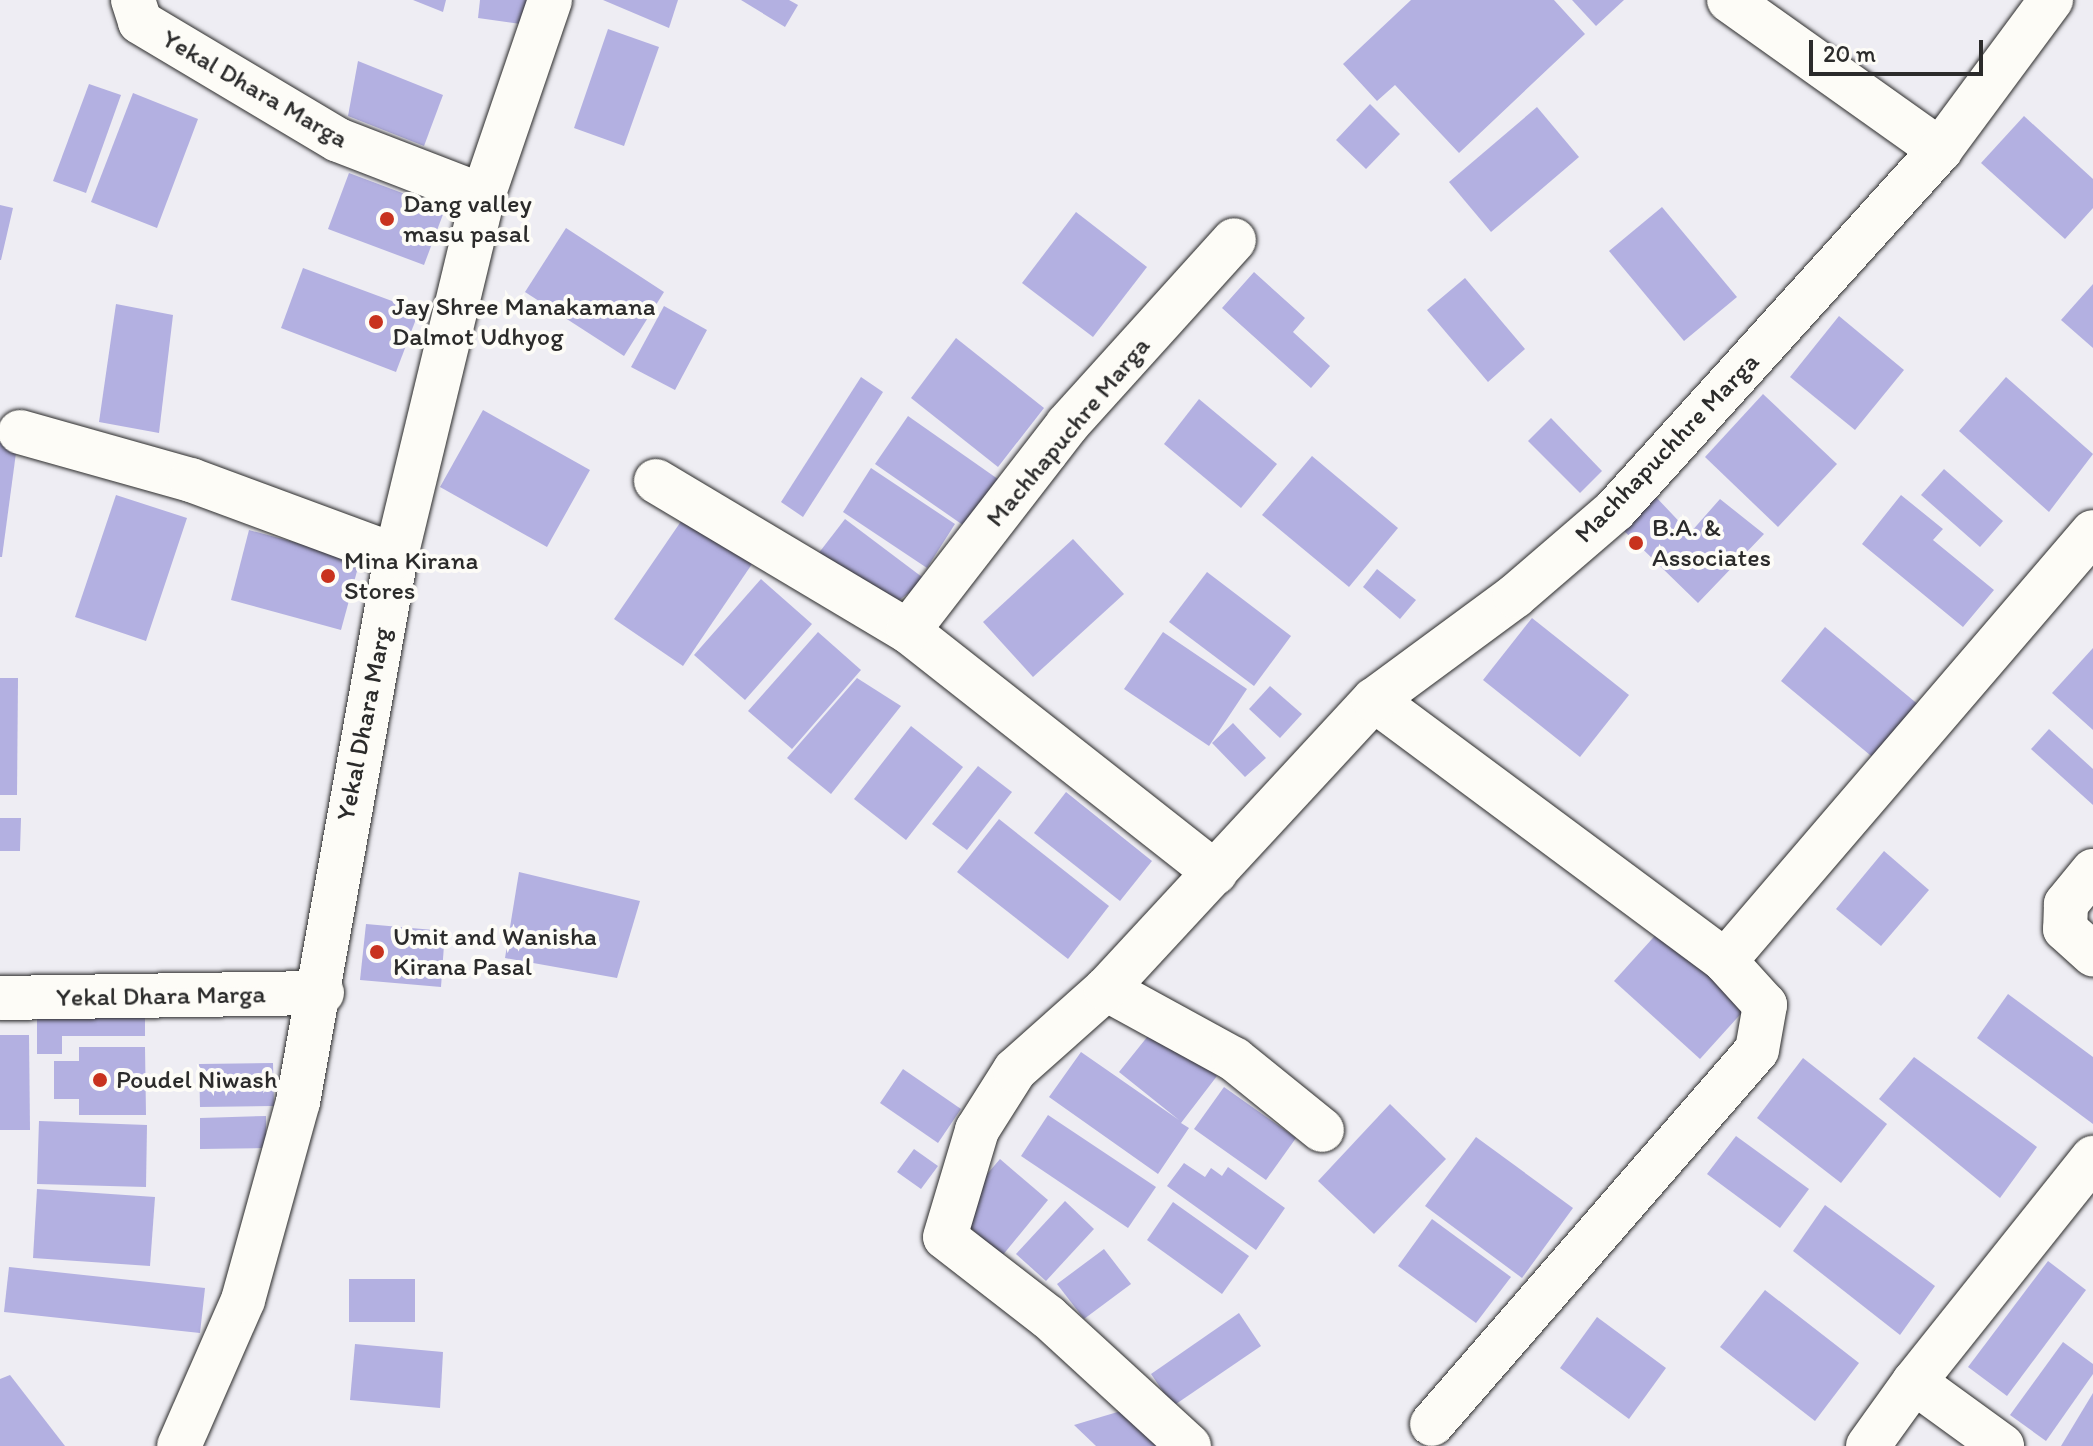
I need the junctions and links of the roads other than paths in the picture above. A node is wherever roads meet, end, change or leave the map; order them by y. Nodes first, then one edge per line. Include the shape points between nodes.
1 (133, 0) edge
2 (550, 0) edge
3 (1729, 0) edge
4 (2051, 0) edge
5 (1940, 150) junction
6 (483, 196) junction
7 (1234, 240) dead end
8 (20, 432) dead end
9 (656, 481) dead end
10 (2093, 532) edge
11 (396, 556) junction
12 (908, 631) junction
13 (1374, 700) junction
14 (2093, 871) edge
15 (1215, 873) junction
16 (2093, 954) edge
17 (1725, 961) junction
18 (1106, 989) junction
19 (322, 993) junction
20 (0, 998) edge
21 (1322, 1130) dead end
22 (2093, 1158) edge
23 (1914, 1382) junction
24 (1432, 1424) dead end
25 (179, 1446) edge
26 (1189, 1446) edge
27 (1868, 1446) edge
28 (2002, 1446) edge

1 - 6 street, Yekal Dhara Marga via 140,22 338,140
2 - 6 street, Yekal Dhara Marg
3 - 5 street
4 - 5 street, Machhapuchhre Marga
5 - 13 street, Machhapuchhre Marga via 1615,510 1515,596
6 - 11 street, Yekal Dhara Marg
7 - 12 street, Machhapuchre Marga via 1067,425
8 - 11 street via 191,480
9 - 12 street
10 - 17 street
11 - 19 street, Yekal Dhara Marg via 347,811
12 - 15 street
13 - 15 street, Machhapuchhre Marga
13 - 17 street
14 - 16 street via 2066,904 2065,929
15 - 18 street, Machhapuchhre Marga
17 - 24 street via 1765,1005 1757,1050
18 - 21 street via 1234,1059
18 - 26 street via 1007,1082 977,1130 945,1237 1048,1317
19 - 20 street, Yekal Dhara Marga
19 - 25 street, Yekal Dhara Marg via 243,1300
22 - 23 street
23 - 27 street
23 - 28 street

